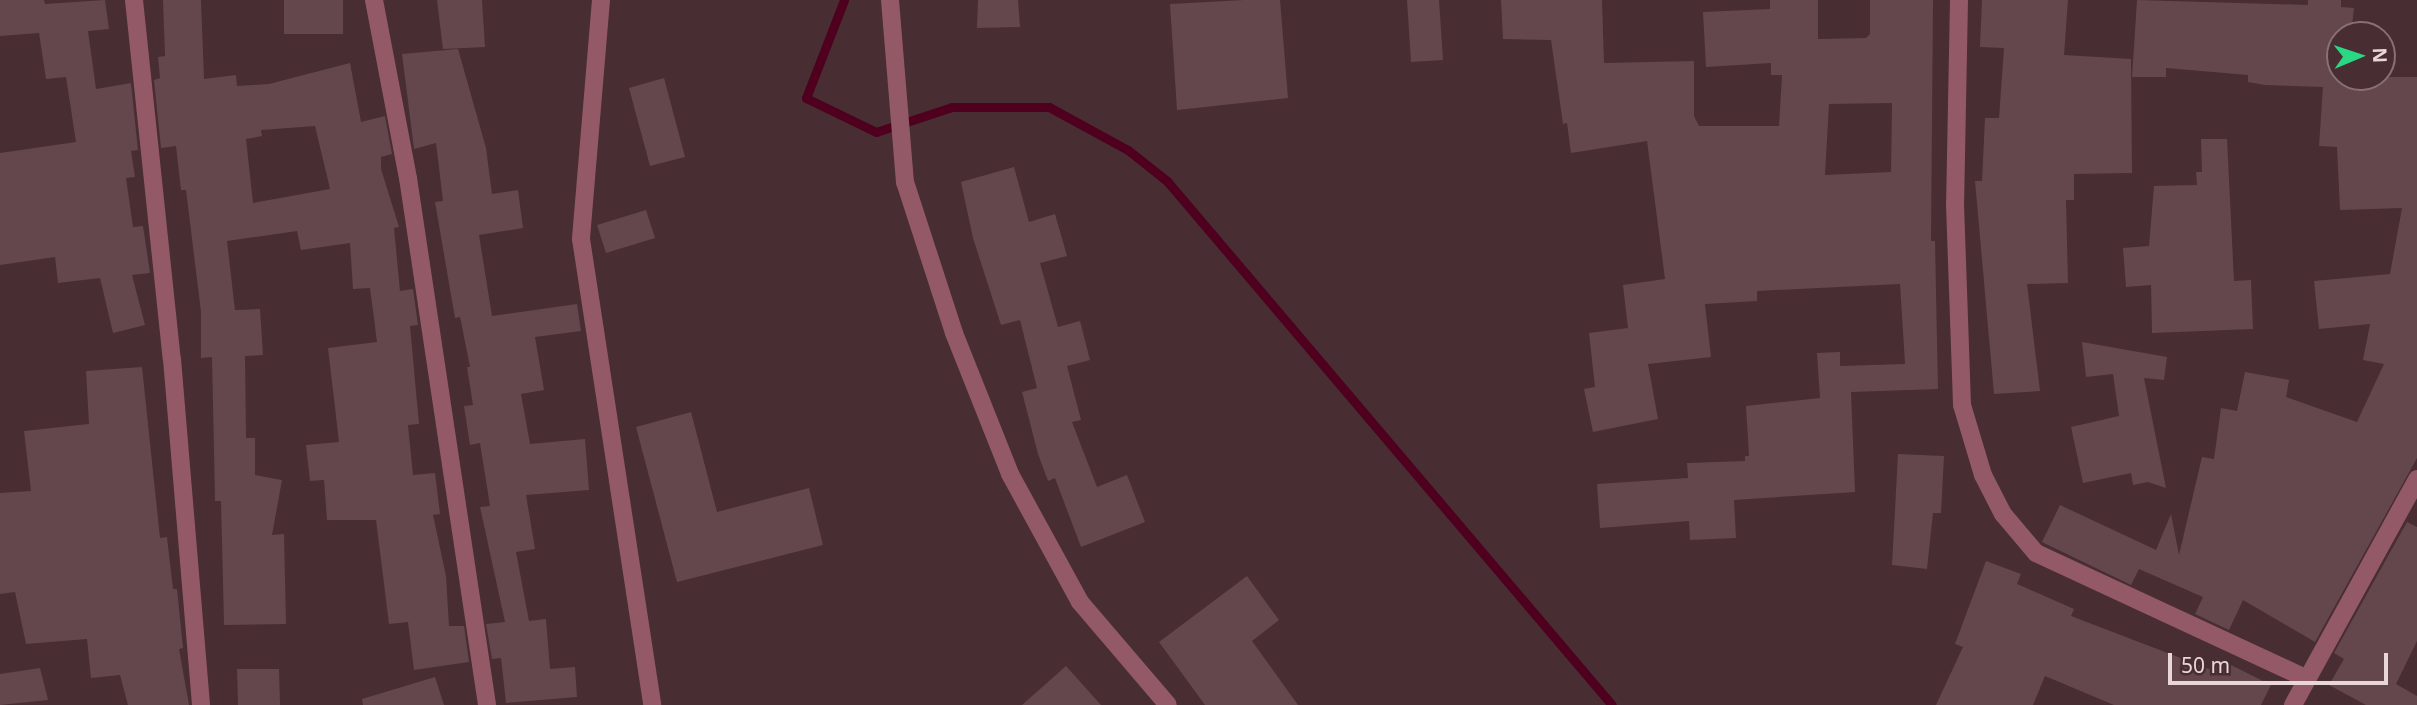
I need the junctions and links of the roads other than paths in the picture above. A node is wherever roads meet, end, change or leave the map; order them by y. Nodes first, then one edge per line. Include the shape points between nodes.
1 (134, 0) edge
2 (374, 0) edge
3 (601, 0) edge
4 (890, 0) edge
5 (1959, 0) edge
6 (2417, 479) edge
7 (2307, 679) junction
8 (201, 705) edge
9 (487, 705) edge
10 (652, 705) edge
11 (1168, 705) edge
12 (2293, 705) edge

1 - 8 street
2 - 9 street via 408,178
3 - 10 street via 581,239
4 - 11 street via 894,93 905,181 954,333 1010,474 1080,602
5 - 7 street via 1955,204 1962,405 1983,475 1998,505 2036,553
6 - 7 street
7 - 12 street

